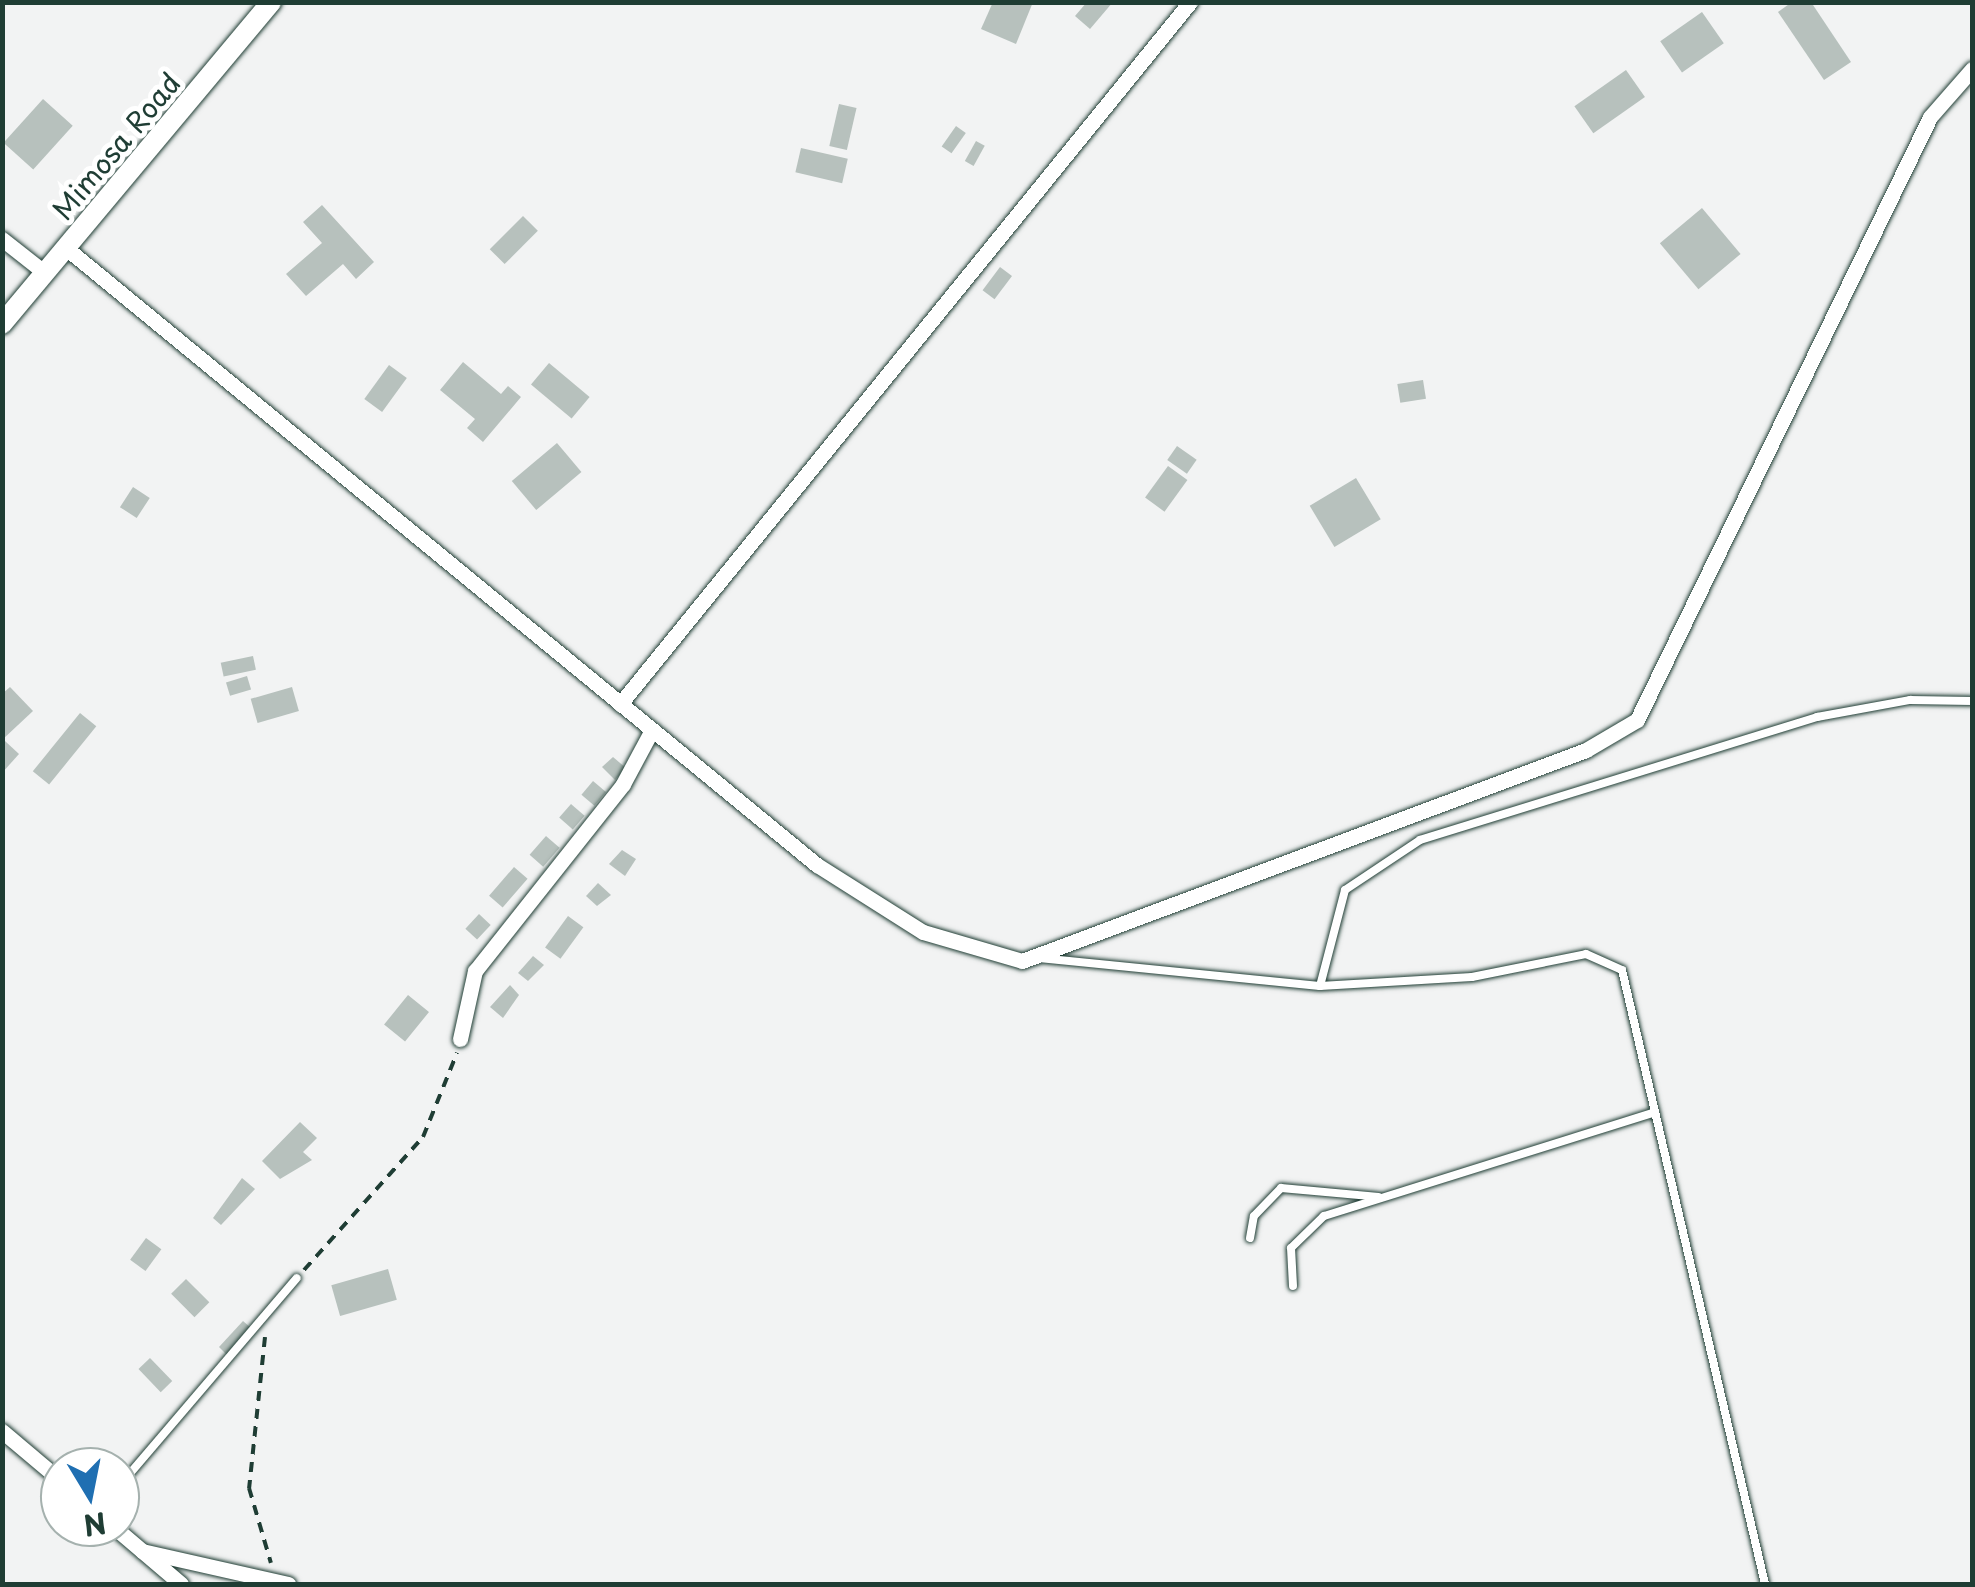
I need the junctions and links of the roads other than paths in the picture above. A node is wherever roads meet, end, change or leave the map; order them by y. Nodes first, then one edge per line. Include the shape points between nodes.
1 (271, 2) edge
2 (1190, 2) edge
3 (1972, 69) edge
4 (2, 238) edge
5 (66, 248) junction
6 (45, 273) junction
7 (2, 324) edge
8 (1972, 702) edge
9 (620, 704) junction
10 (652, 730) junction
11 (1034, 958) junction
12 (1320, 986) junction
13 (460, 1038) road end
14 (1652, 1113) junction
15 (1382, 1197) junction
16 (1250, 1238) dead end
17 (297, 1278) road end
18 (1292, 1286) dead end
19 (2, 1430) edge
20 (140, 1461) edge
21 (40, 1463) edge
22 (137, 1547) edge
23 (142, 1551) junction
24 (283, 1582) edge
25 (181, 1584) edge
26 (1765, 1584) edge

1 - 5 street, Mimosa Road
2 - 9 street
3 - 11 street via 1930,117 1637,720 1586,750
4 - 6 street
5 - 6 street, Mimosa Road
5 - 9 street
6 - 7 street, Mimosa Road
8 - 12 lane via 1910,700 1817,717 1420,840 1345,890
9 - 10 street
10 - 11 street via 873,904 992,957
10 - 13 street via 616,792 475,971
11 - 12 lane
12 - 14 lane via 1472,978 1586,954 1612,962 1630,984
14 - 15 lane
14 - 26 lane
15 - 16 lane via 1281,1188 1254,1216
15 - 18 lane via 1302,1230 1288,1260
17 - 20 lane
19 - 21 street
22 - 23 street
23 - 24 street
23 - 25 street

